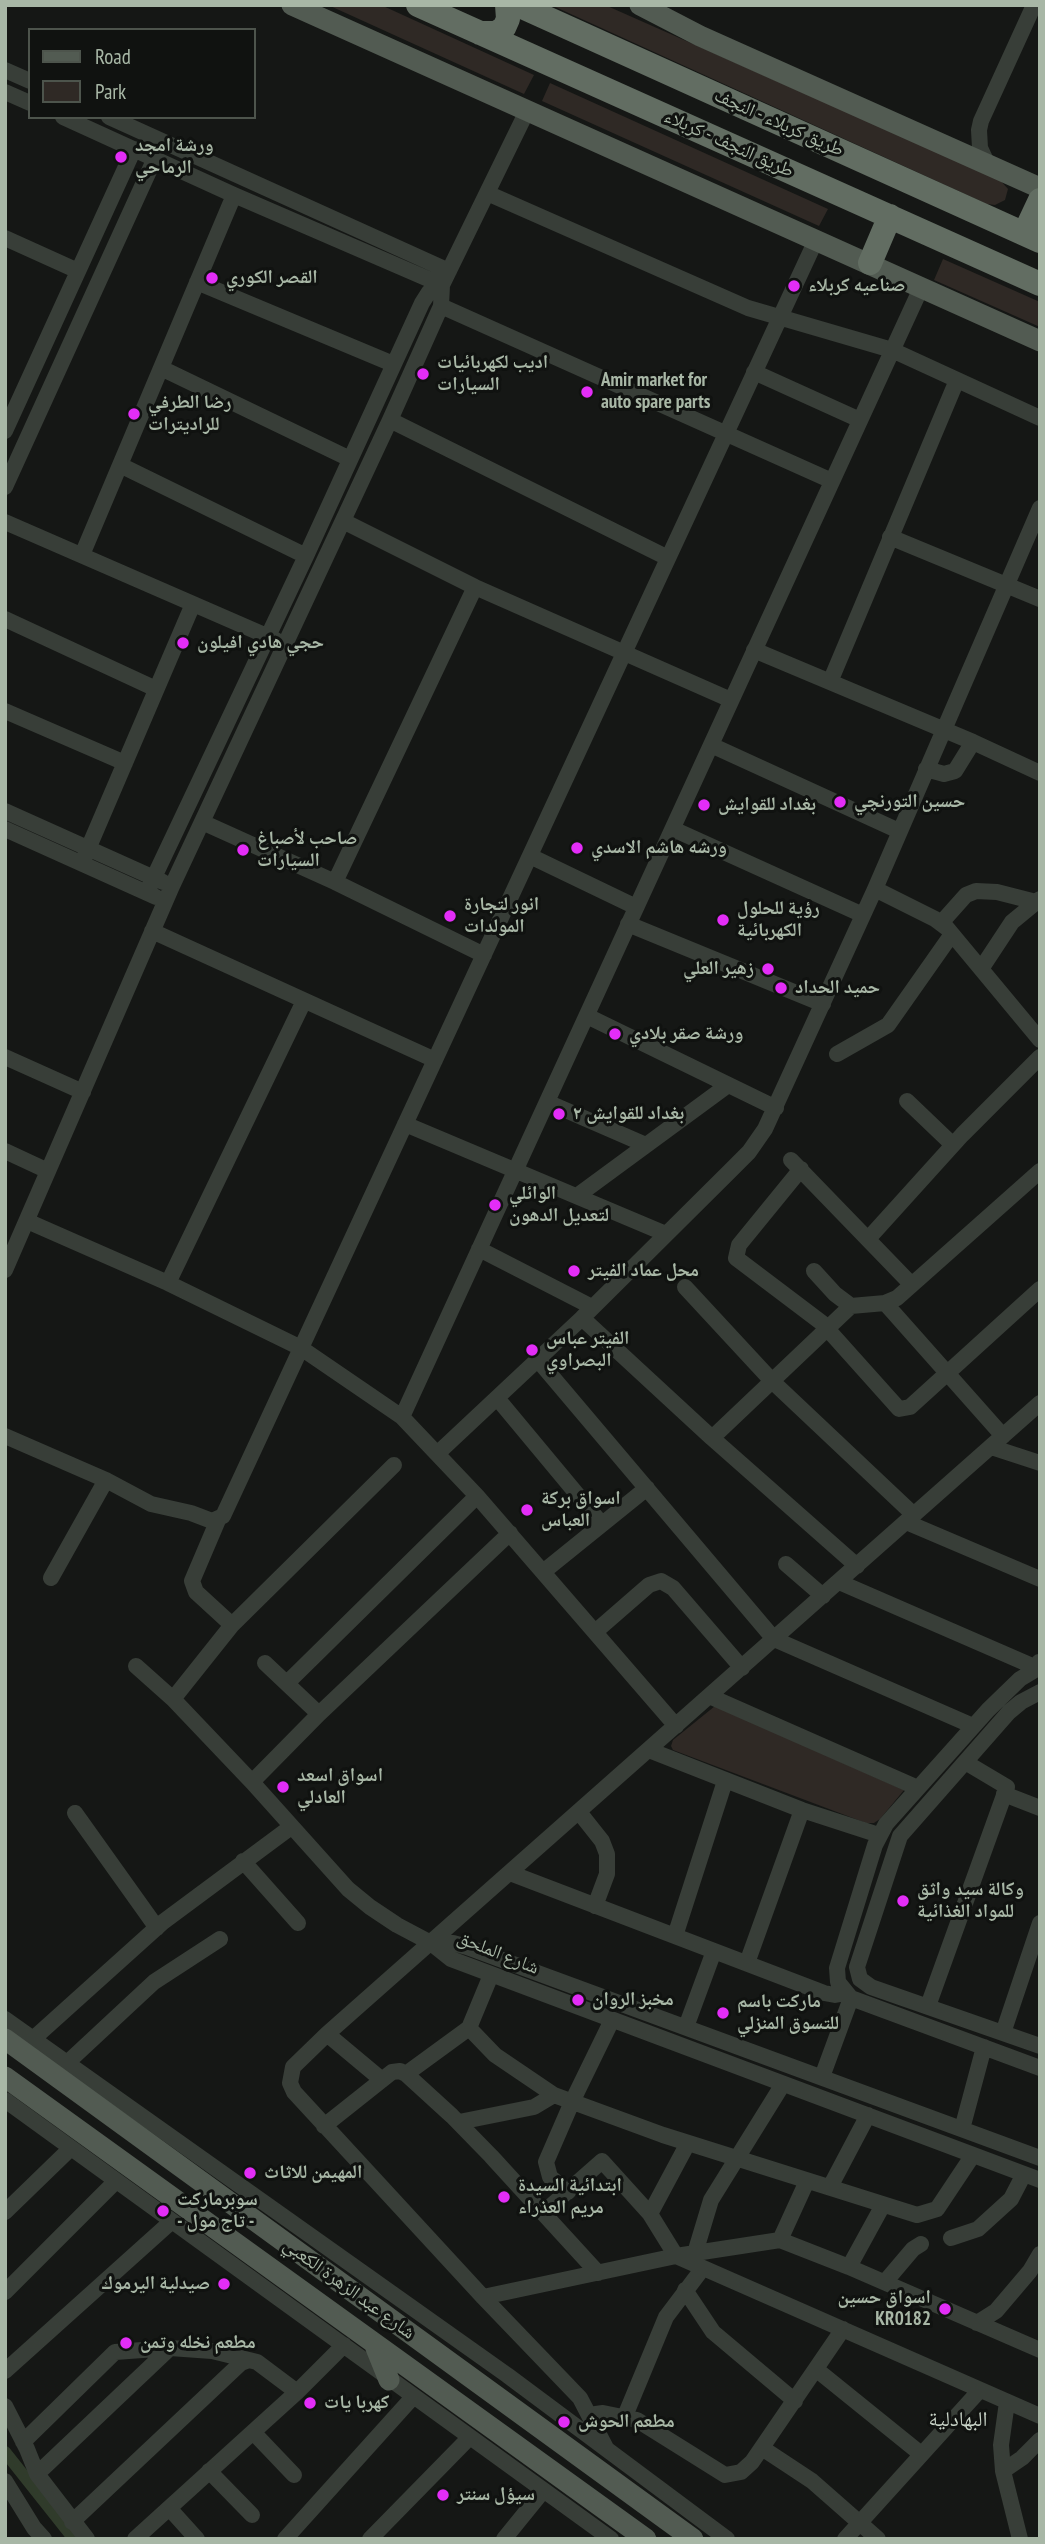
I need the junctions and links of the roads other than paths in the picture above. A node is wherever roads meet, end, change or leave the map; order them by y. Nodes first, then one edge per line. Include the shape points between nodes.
1 (292, 5) edge
2 (418, 5) edge
3 (507, 5) edge
4 (518, 5) edge
5 (641, 5) edge
6 (1034, 5) edge
7 (559, 23) junction
8 (481, 33) junction
9 (543, 61) junction
10 (5, 70) edge
11 (28, 80) edge
12 (5, 92) edge
13 (28, 102) edge
14 (527, 111) junction
15 (67, 119) edge
16 (113, 119) edge
17 (134, 149) junction
18 (155, 158) junction
19 (988, 165) junction
20 (1040, 188) edge
21 (487, 193) junction
22 (234, 195) junction
23 (1040, 200) edge
24 (890, 216) junction
25 (1032, 237) edge
26 (5, 238) edge
27 (816, 240) junction
28 (870, 263) junction
29 (78, 271) junction
30 (446, 278) junction
31 (197, 282) junction
32 (1040, 284) edge
33 (921, 288) junction
34 (442, 306) junction
35 (780, 317) junction
36 (1040, 341) edge
37 (892, 350) junction
38 (393, 364) junction
39 (161, 368) junction
40 (754, 372) junction
41 (957, 380) junction
42 (1040, 418) edge
43 (390, 420) junction
44 (860, 420) junction
45 (5, 430) edge
46 (726, 433) junction
47 (350, 459) junction
48 (120, 465) junction
49 (832, 481) junction
50 (5, 487) edge
51 (1040, 508) edge
52 (343, 521) junction
53 (5, 522) edge
54 (890, 537) junction
55 (82, 555) junction
56 (306, 556) junction
57 (668, 558) junction
58 (1007, 586) junction
59 (475, 587) junction
60 (1040, 600) edge
61 (193, 604) junction
62 (5, 619) edge
63 (267, 636) junction
64 (285, 645) junction
65 (754, 650) junction
66 (625, 651) junction
67 (830, 682) junction
68 (156, 689) junction
69 (731, 700) junction
70 (5, 711) edge
71 (943, 729) junction
72 (973, 742) junction
73 (711, 745) junction
74 (125, 763) junction
75 (1038, 767) edge
76 (926, 769) junction
77 (5, 811) edge
78 (202, 822) junction
79 (673, 829) junction
80 (5, 830) edge
81 (899, 831) junction
82 (85, 856) junction
83 (530, 856) junction
84 (335, 882) junction
85 (150, 885) junction
86 (875, 889) junction
87 (169, 893) junction
88 (1038, 901) edge
89 (636, 907) junction
90 (863, 915) junction
91 (628, 924) junction
92 (947, 928) junction
93 (152, 931) junction
94 (484, 955) junction
95 (981, 969) junction
96 (304, 1001) junction
97 (822, 1004) junction
98 (587, 1016) junction
99 (1034, 1022) edge
100 (1040, 1040) edge
101 (837, 1054) dead end
102 (5, 1056) edge
103 (1040, 1057) edge
104 (435, 1060) junction
105 (728, 1085) junction
106 (83, 1092) junction
107 (907, 1101) dead end
108 (547, 1102) junction
109 (776, 1108) junction
110 (405, 1124) junction
111 (646, 1145) junction
112 (953, 1145) junction
113 (5, 1152) edge
114 (515, 1170) junction
115 (48, 1171) junction
116 (1040, 1171) edge
117 (577, 1196) junction
118 (27, 1221) junction
119 (666, 1234) junction
120 (868, 1239) junction
121 (10, 1245) edge
122 (479, 1249) junction
123 (5, 1270) edge
124 (814, 1271) dead end
125 (168, 1283) junction
126 (911, 1284) junction
127 (685, 1287) dead end
128 (1040, 1289) edge
129 (885, 1303) junction
130 (852, 1306) junction
131 (587, 1312) junction
132 (828, 1329) junction
133 (301, 1348) junction
134 (538, 1360) junction
135 (948, 1374) junction
136 (773, 1382) junction
137 (498, 1398) junction
138 (1040, 1403) edge
139 (402, 1417) junction
140 (5, 1436) edge
141 (712, 1438) junction
142 (997, 1441) junction
143 (438, 1453) junction
144 (1040, 1463) edge
145 (394, 1465) dead end
146 (106, 1480) junction
147 (647, 1488) junction
148 (477, 1496) junction
149 (910, 1518) junction
150 (218, 1520) junction
151 (601, 1523) junction
152 (510, 1533) junction
153 (786, 1564) dead end
154 (857, 1566) junction
155 (543, 1572) junction
156 (51, 1578) dead end
157 (1040, 1579) edge
158 (839, 1582) junction
159 (823, 1595) junction
160 (232, 1625) junction
161 (595, 1632) junction
162 (774, 1639) junction
163 (265, 1663) dead end
164 (1039, 1665) edge
165 (136, 1666) dead end
166 (742, 1668) junction
167 (287, 1683) junction
168 (1040, 1692) edge
169 (709, 1696) junction
170 (173, 1699) junction
171 (319, 1714) junction
172 (676, 1726) junction
173 (973, 1726) junction
174 (649, 1750) junction
175 (940, 1763) junction
176 (960, 1768) junction
177 (252, 1782) junction
178 (726, 1782) junction
179 (918, 1788) junction
180 (1004, 1794) junction
181 (1040, 1808) edge
182 (802, 1810) junction
183 (579, 1812) junction
184 (75, 1813) dead end
185 (291, 1827) junction
186 (879, 1835) junction
187 (243, 1861) junction
188 (510, 1873) junction
189 (595, 1906) junction
190 (298, 1923) dead end
191 (1040, 1923) edge
192 (157, 1928) junction
193 (675, 1936) junction
194 (219, 1938) dead end
195 (431, 1943) junction
196 (715, 1951) junction
197 (747, 1963) junction
198 (491, 1975) junction
199 (848, 1996) junction
200 (928, 2006) junction
201 (5, 2018) edge
202 (612, 2020) junction
203 (686, 2027) junction
204 (469, 2028) junction
205 (1003, 2033) junction
206 (327, 2034) junction
207 (5, 2039) edge
208 (33, 2039) junction
209 (1040, 2046) edge
210 (984, 2047) junction
211 (67, 2063) junction
212 (1040, 2068) edge
213 (406, 2074) junction
214 (5, 2077) edge
215 (822, 2077) junction
216 (382, 2080) junction
217 (783, 2084) junction
218 (554, 2095) junction
219 (5, 2100) edge
220 (572, 2102) junction
221 (868, 2115) junction
222 (459, 2122) junction
223 (324, 2126) junction
224 (962, 2129) junction
225 (136, 2134) junction
226 (688, 2143) junction
227 (71, 2148) junction
228 (1015, 2148) junction
229 (973, 2155) junction
230 (737, 2159) junction
231 (120, 2160) junction
232 (1040, 2160) edge
233 (186, 2169) junction
234 (1027, 2175) edge
235 (116, 2181) junction
236 (807, 2181) junction
237 (830, 2187) junction
238 (162, 2190) junction
239 (568, 2192) junction
240 (883, 2205) junction
241 (5, 2212) edge
242 (543, 2213) junction
243 (650, 2214) junction
244 (172, 2221) junction
245 (951, 2238) dead end
246 (780, 2239) junction
247 (920, 2244) dead end
248 (1040, 2254) edge
249 (676, 2256) junction
250 (699, 2260) junction
251 (849, 2267) junction
252 (598, 2273) junction
253 (1035, 2273) edge
254 (885, 2282) junction
255 (685, 2290) junction
256 (5, 2292) edge
257 (483, 2297) junction
258 (977, 2323) junction
259 (843, 2329) junction
260 (374, 2343) junction
261 (344, 2345) junction
262 (170, 2348) junction
263 (1040, 2350) edge
264 (249, 2360) junction
265 (817, 2370) junction
266 (5, 2371) edge
267 (435, 2386) junction
268 (400, 2388) junction
269 (980, 2390) junction
270 (297, 2392) junction
271 (795, 2401) junction
272 (1007, 2402) junction
273 (5, 2406) edge
274 (590, 2415) junction
275 (625, 2416) junction
276 (1040, 2416) edge
277 (253, 2432) junction
278 (470, 2437) junction
279 (1040, 2440) edge
280 (23, 2441) junction
281 (606, 2448) junction
282 (762, 2448) junction
283 (921, 2454) junction
284 (209, 2471) junction
285 (1003, 2471) junction
286 (37, 2474) junction
287 (295, 2475) dead end
288 (5, 2481) edge
289 (543, 2491) junction
290 (169, 2508) junction
291 (252, 2515) dead end
292 (72, 2522) junction
293 (859, 2522) junction
294 (44, 2539) edge
295 (87, 2539) edge
296 (135, 2539) edge
297 (197, 2539) edge
298 (285, 2539) edge
299 (370, 2539) edge
300 (504, 2539) edge
301 (611, 2539) edge
302 (646, 2539) edge
303 (693, 2539) edge
304 (727, 2539) edge
305 (845, 2539) edge
306 (878, 2539) edge
307 (1020, 2539) edge

1 - 14 main road
2 - 8 highway, طريق النجف - كربلاء
3 - 8 highway via 504,27 496,33
4 - 7 highway, طريق كربلاء - النجف
5 - 19 main road
6 - 19 street via 981,121 980,148
7 - 9 highway via 544,27 537,36 535,47
7 - 25 highway, طريق كربلاء - النجف
8 - 9 highway, طريق النجف - كربلاء
9 - 24 highway, طريق النجف - كربلاء
10 - 11 street
12 - 13 street
14 - 21 street
14 - 27 main road
15 - 17 street
16 - 30 street
17 - 18 street
17 - 29 street
18 - 22 street
18 - 50 street
19 - 20 main road
21 - 30 street
21 - 35 street via 748,308
22 - 30 street
22 - 31 street
23 - 25 highway
24 - 28 highway
24 - 32 highway, طريق النجف - كربلاء
26 - 29 street
27 - 28 main road
27 - 35 street
28 - 33 main road
29 - 45 street
30 - 34 street
30 - 38 street via 425,297
31 - 38 street
31 - 39 street
33 - 36 main road
33 - 37 street
34 - 43 street
34 - 46 street
35 - 37 street
35 - 40 street
37 - 41 street
37 - 44 street
38 - 47 street
39 - 47 street
39 - 48 street
40 - 44 street
40 - 46 street
41 - 42 street
41 - 54 street
43 - 52 street
43 - 57 street
44 - 49 street
46 - 49 street
46 - 57 street
47 - 56 street
48 - 55 street
48 - 56 street
49 - 65 street
51 - 58 street
52 - 59 street
52 - 64 street
53 - 55 street
54 - 58 street
54 - 67 street
55 - 61 street
56 - 63 street
57 - 66 street
58 - 60 street
58 - 71 street
59 - 66 street
59 - 84 street
61 - 63 street
61 - 68 street
62 - 68 street
63 - 64 street
63 - 85 street
64 - 78 street
65 - 67 street
65 - 69 street
66 - 69 street
66 - 83 street
67 - 71 street
68 - 74 street
69 - 73 street
70 - 74 street
71 - 72 street
71 - 76 street
72 - 75 street
72 - 76 street via 955,771 944,774
73 - 79 street
73 - 81 street
74 - 82 street
76 - 81 street
77 - 82 street
78 - 84 street
78 - 87 street
79 - 89 street
79 - 90 street
80 - 82 street
81 - 86 street
82 - 85 street
83 - 89 street
83 - 94 street
84 - 94 street
85 - 87 street
86 - 90 street
86 - 92 street
87 - 93 street
88 - 92 street via 976,891 958,902
88 - 95 street via 1012,922
89 - 91 street
90 - 97 street
91 - 97 street
91 - 98 street
92 - 95 street
92 - 101 street via 888,1024
93 - 96 street
93 - 106 street
94 - 104 street
95 - 99 street
96 - 104 street
96 - 125 street
97 - 109 street
98 - 105 street
98 - 108 street
99 - 100 street
102 - 106 street
103 - 112 street
104 - 110 street
105 - 109 street
105 - 111 street
106 - 115 street
107 - 112 street
108 - 111 street
108 - 114 street
109 - 119 street via 749,1152
110 - 114 street
110 - 133 street
111 - 117 street
112 - 120 street
113 - 115 street
114 - 117 street
114 - 122 street
115 - 118 street
116 - 126 street
117 - 119 street
118 - 121 street
118 - 125 street
119 - 131 street
120 - 126 street
120 - 132 street via 796,1165 738,1245 738,1262
121 - 123 street
122 - 131 street
122 - 139 street
124 - 130 street
125 - 133 street
126 - 129 street
127 - 136 street
128 - 135 street
129 - 130 street
129 - 135 street
130 - 132 street
131 - 134 street
131 - 141 street
132 - 135 street via 900,1409 910,1407
132 - 136 street
133 - 139 street
133 - 150 street
134 - 137 street
134 - 147 street
135 - 142 street
136 - 141 street
136 - 149 street
137 - 143 street
137 - 151 street
138 - 142 street
139 - 143 street
140 - 146 street
141 - 154 street
142 - 144 street
142 - 149 street
143 - 148 street
145 - 160 street
146 - 150 street via 152,1504
146 - 156 street
147 - 151 street
147 - 162 street
148 - 152 street
148 - 167 street
149 - 154 street
149 - 157 street
150 - 160 street via 192,1585
151 - 155 street
152 - 155 street
152 - 171 street
153 - 159 street
154 - 158 street
155 - 161 street
158 - 159 street
158 - 164 street
159 - 162 street
160 - 170 street
161 - 166 street via 649,1585 662,1581
161 - 172 street
162 - 166 street
162 - 173 street
163 - 167 street
164 - 173 street
165 - 170 street
166 - 169 street
167 - 171 street
168 - 176 street via 1009,1712
169 - 172 street
169 - 179 street
170 - 177 street
171 - 177 street
172 - 174 street
173 - 175 street
174 - 178 street
174 - 183 street
175 - 176 street
175 - 179 street
176 - 180 street via 1007,1787
176 - 200 street via 900,1836 857,1967 864,1983
177 - 185 street
178 - 182 street
178 - 193 street
179 - 186 street
180 - 181 street
180 - 200 street
182 - 186 street
182 - 197 street
183 - 188 street
183 - 189 street via 607,1854 607,1874
184 - 192 street
185 - 187 street
185 - 195 street via 348,1889
186 - 199 street via 838,1960 838,1982
187 - 190 street
187 - 192 street
188 - 189 street
188 - 195 street
189 - 193 street
191 - 205 street
192 - 208 street
193 - 196 street
194 - 211 street via 154,1982
195 - 198 street, شارع الملحق via 451,1959
195 - 203 street, شارع الملحق via 460,1944
195 - 206 street
196 - 197 street
196 - 203 street
197 - 199 street via 829,1994
198 - 202 street, شارع الملحق
198 - 204 street
199 - 210 street
199 - 215 street
200 - 205 street
201 - 208 street
202 - 217 street, شارع الملحق
202 - 220 street
203 - 215 street, شارع الملحق
204 - 213 street
204 - 218 street via 495,2055
205 - 209 street
206 - 216 street
206 - 223 street via 293,2067 290,2083
207 - 225 main road, شارع عبد الزهرة الكعبي
208 - 211 street
210 - 212 street
210 - 224 street
211 - 281 street
213 - 216 street via 392,2072
213 - 222 street
214 - 231 main road, شارع عبد الزهرة الكعبي
215 - 224 street, شارع الملحق
216 - 223 street
217 - 221 street, شارع الملحق
217 - 230 street
218 - 220 street
218 - 222 street via 534,2107
219 - 227 street
220 - 226 street
220 - 239 street via 546,2162 550,2177
221 - 229 street, شارع الملحق
221 - 237 street
222 - 242 street
223 - 257 street
224 - 228 street, شارع الملحق
225 - 231 main road via 134,2150
225 - 233 main road, شارع عبد الزهرة الكعبي
226 - 230 street
226 - 243 street
227 - 235 street
227 - 241 street
228 - 232 street, شارع الملحق
228 - 234 street via 1015,2160
229 - 234 street, شارع الملحق
229 - 240 street via 937,2209 916,2215
230 - 236 street
230 - 250 street via 712,2200
231 - 238 main road, شارع عبد الزهرة الكعبي
232 - 234 street
233 - 238 main road via 169,2175
233 - 303 main road, شارع عبد الزهرة الكعبي
234 - 245 street via 1012,2199 978,2229
235 - 244 street
235 - 256 street
236 - 237 street
236 - 246 street
237 - 240 street
238 - 260 main road, شارع عبد الزهرة الكعبي
239 - 242 street
239 - 243 street via 602,2161
240 - 251 street
242 - 252 street
243 - 249 street
244 - 261 street
244 - 266 street
246 - 250 street
246 - 251 street
247 - 254 street
248 - 253 street
249 - 250 street
249 - 252 street
250 - 255 street
250 - 259 street
251 - 254 street
252 - 257 street
253 - 258 street
254 - 258 street
255 - 271 street via 713,2332
255 - 275 street via 666,2317
257 - 274 street via 580,2398
258 - 263 street
259 - 265 street
259 - 269 street
260 - 267 main road, شارع عبد الزهرة الكعبي
260 - 268 main road
261 - 268 street
261 - 270 street
262 - 264 street
262 - 280 street via 116,2352
262 - 286 street
264 - 270 street
264 - 292 street
265 - 271 street
265 - 283 street
267 - 268 main road
267 - 302 main road, شارع عبد الزهرة الكعبي
268 - 278 street
268 - 298 street
269 - 272 street
269 - 283 street
270 - 277 street
271 - 282 street
272 - 276 street
272 - 285 street via 1000,2445
273 - 280 street
274 - 275 street
274 - 281 street
275 - 282 street via 725,2475 741,2472
277 - 284 street
277 - 287 street
278 - 289 street
278 - 299 street
279 - 285 street
280 - 286 street
281 - 304 street
282 - 293 street via 812,2481
283 - 293 street
284 - 290 street
284 - 291 street
285 - 307 street
286 - 292 street
288 - 294 street
289 - 300 street
289 - 301 street
290 - 296 street
290 - 297 street
292 - 295 street
293 - 305 street
293 - 306 street

